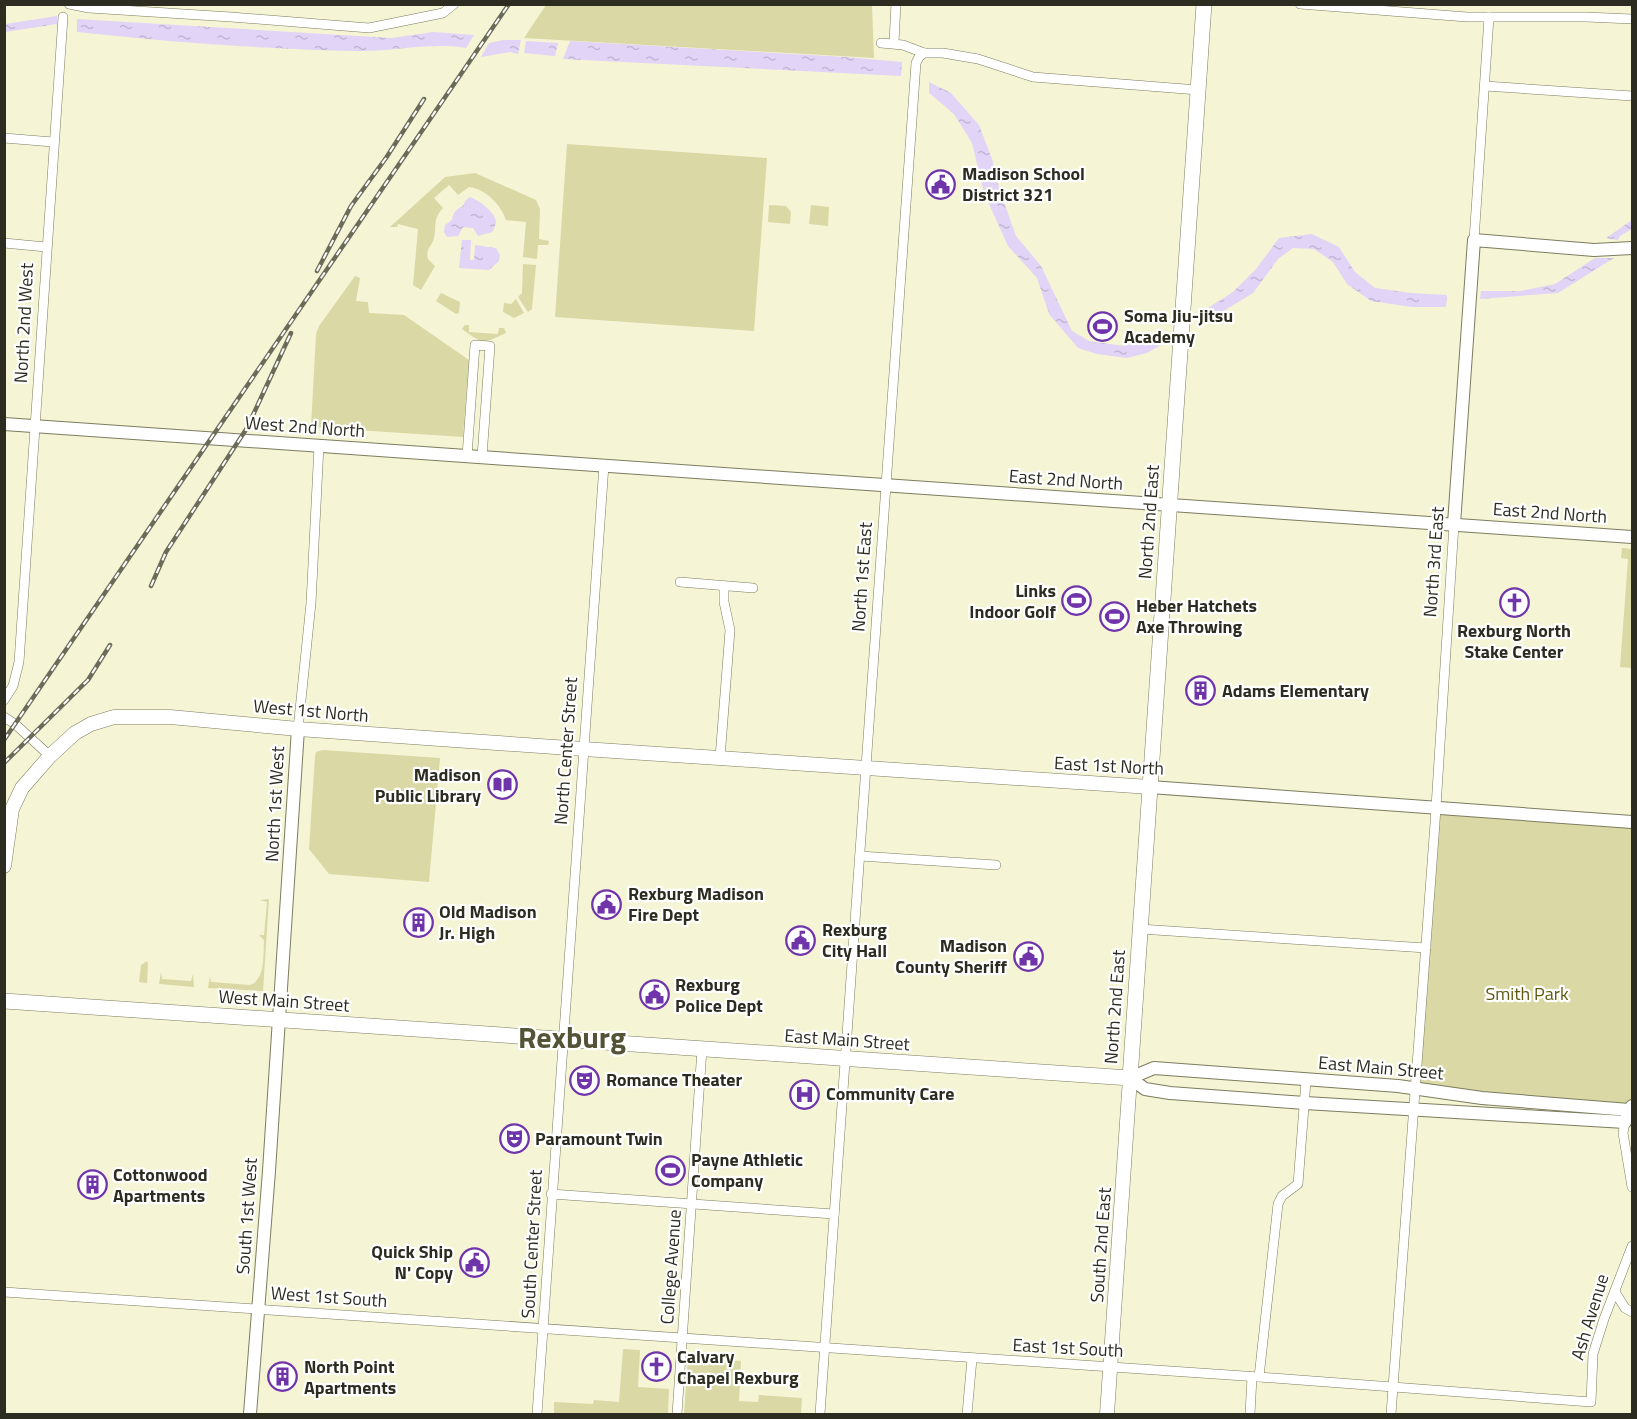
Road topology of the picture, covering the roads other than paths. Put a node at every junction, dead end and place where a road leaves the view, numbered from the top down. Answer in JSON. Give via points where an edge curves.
{"nodes":[{"id":1,"x":69,"y":4,"type":"edge"},
{"id":2,"x":454,"y":4,"type":"edge"},
{"id":3,"x":896,"y":4,"type":"edge"},
{"id":4,"x":1204,"y":4,"type":"edge"},
{"id":5,"x":1300,"y":4,"type":"edge"},
{"id":6,"x":63,"y":17,"type":"dead end"},
{"id":7,"x":1489,"y":17,"type":"junction"},
{"id":8,"x":1632,"y":19,"type":"edge"},
{"id":9,"x":894,"y":42,"type":"junction"},
{"id":10,"x":881,"y":43,"type":"dead end"},
{"id":11,"x":924,"y":53,"type":"junction"},
{"id":12,"x":1485,"y":86,"type":"junction"},
{"id":13,"x":1198,"y":90,"type":"junction"},
{"id":14,"x":1632,"y":96,"type":"edge"},
{"id":15,"x":4,"y":138,"type":"edge"},
{"id":16,"x":53,"y":142,"type":"junction"},
{"id":17,"x":1474,"y":240,"type":"junction"},
{"id":18,"x":4,"y":243,"type":"edge"},
{"id":19,"x":46,"y":247,"type":"junction"},
{"id":20,"x":1632,"y":248,"type":"edge"},
{"id":21,"x":4,"y":424,"type":"edge"},
{"id":22,"x":36,"y":427,"type":"junction"},
{"id":23,"x":319,"y":446,"type":"junction"},
{"id":24,"x":467,"y":456,"type":"junction"},
{"id":25,"x":482,"y":457,"type":"junction"},
{"id":26,"x":604,"y":465,"type":"junction"},
{"id":27,"x":885,"y":485,"type":"junction"},
{"id":28,"x":1170,"y":505,"type":"junction"},
{"id":29,"x":1454,"y":524,"type":"junction"},
{"id":30,"x":1632,"y":537,"type":"edge"},
{"id":31,"x":680,"y":582,"type":"dead end"},
{"id":32,"x":724,"y":587,"type":"junction"},
{"id":33,"x":753,"y":588,"type":"dead end"},
{"id":34,"x":4,"y":700,"type":"edge"},
{"id":35,"x":4,"y":717,"type":"edge"},
{"id":36,"x":298,"y":729,"type":"junction"},
{"id":37,"x":582,"y":749,"type":"junction"},
{"id":38,"x":50,"y":756,"type":"junction"},
{"id":39,"x":720,"y":758,"type":"junction"},
{"id":40,"x":866,"y":768,"type":"junction"},
{"id":41,"x":1150,"y":787,"type":"junction"},
{"id":42,"x":1436,"y":807,"type":"junction"},
{"id":43,"x":1632,"y":822,"type":"edge"},
{"id":44,"x":860,"y":856,"type":"junction"},
{"id":45,"x":4,"y":866,"type":"edge"},
{"id":46,"x":996,"y":866,"type":"dead end"},
{"id":47,"x":1140,"y":929,"type":"junction"},
{"id":48,"x":1426,"y":948,"type":"junction"},
{"id":49,"x":4,"y":1001,"type":"edge"},
{"id":50,"x":278,"y":1020,"type":"junction"},
{"id":51,"x":562,"y":1040,"type":"junction"},
{"id":52,"x":702,"y":1049,"type":"junction"},
{"id":53,"x":846,"y":1059,"type":"junction"},
{"id":54,"x":1130,"y":1078,"type":"junction"},
{"id":55,"x":1306,"y":1081,"type":"junction"},
{"id":56,"x":1415,"y":1090,"type":"junction"},
{"id":57,"x":1305,"y":1103,"type":"junction"},
{"id":58,"x":1414,"y":1110,"type":"junction"},
{"id":59,"x":1629,"y":1113,"type":"edge"},
{"id":60,"x":1632,"y":1187,"type":"edge"},
{"id":61,"x":551,"y":1194,"type":"junction"},
{"id":62,"x":692,"y":1205,"type":"junction"},
{"id":63,"x":834,"y":1214,"type":"junction"},
{"id":64,"x":1632,"y":1246,"type":"edge"},
{"id":65,"x":4,"y":1292,"type":"edge"},
{"id":66,"x":1615,"y":1292,"type":"junction"},
{"id":67,"x":259,"y":1309,"type":"junction"},
{"id":68,"x":1632,"y":1312,"type":"edge"},
{"id":69,"x":543,"y":1328,"type":"junction"},
{"id":70,"x":682,"y":1338,"type":"junction"},
{"id":71,"x":826,"y":1349,"type":"junction"},
{"id":72,"x":972,"y":1359,"type":"junction"},
{"id":73,"x":1111,"y":1367,"type":"junction"},
{"id":74,"x":1256,"y":1377,"type":"junction"},
{"id":75,"x":1393,"y":1388,"type":"junction"},
{"id":76,"x":1591,"y":1402,"type":"joint"},
{"id":77,"x":250,"y":1414,"type":"edge"},
{"id":78,"x":537,"y":1414,"type":"edge"},
{"id":79,"x":677,"y":1414,"type":"edge"},
{"id":80,"x":820,"y":1414,"type":"edge"},
{"id":81,"x":967,"y":1414,"type":"edge"},
{"id":82,"x":1107,"y":1414,"type":"edge"},
{"id":83,"x":1250,"y":1414,"type":"edge"},
{"id":84,"x":1392,"y":1414,"type":"edge"}],
"edges":[{"from":1,"to":2,"type":"street","via":[[369,28],[443,13]]},
{"from":3,"to":9,"type":"street"},
{"from":4,"to":13,"type":"main road","name":"North 2nd East"},
{"from":5,"to":7,"type":"street"},
{"from":6,"to":16,"type":"street","name":"North 2nd West"},
{"from":7,"to":8,"type":"street"},
{"from":7,"to":12,"type":"street","name":"North 3rd East"},
{"from":9,"to":10,"type":"street"},
{"from":9,"to":11,"type":"street"},
{"from":11,"to":13,"type":"street","via":[[954,54],[1054,80]]},
{"from":11,"to":27,"type":"street","name":"North 1st East","via":[[916,63]]},
{"from":12,"to":14,"type":"street"},
{"from":12,"to":17,"type":"street","name":"North 3rd East"},
{"from":13,"to":28,"type":"main road","name":"North 2nd East"},
{"from":15,"to":16,"type":"street"},
{"from":16,"to":19,"type":"street","name":"North 2nd West"},
{"from":17,"to":20,"type":"street","via":[[1594,250]]},
{"from":17,"to":29,"type":"street","name":"North 3rd East"},
{"from":18,"to":19,"type":"street"},
{"from":19,"to":22,"type":"street","name":"North 2nd West"},
{"from":21,"to":22,"type":"street","name":"West 2nd North"},
{"from":22,"to":23,"type":"street","name":"West 2nd North"},
{"from":22,"to":34,"type":"street","name":"North 2nd West","via":[[19,662],[13,686]]},
{"from":23,"to":24,"type":"street","name":"West 2nd North"},
{"from":23,"to":36,"type":"street","name":"North 1st West"},
{"from":24,"to":25,"type":"street","name":"West 2nd North"},
{"from":24,"to":25,"type":"street","via":[[476,345],[490,346]]},
{"from":25,"to":26,"type":"street","name":"West 2nd North"},
{"from":26,"to":27,"type":"street","name":"East 2nd North"},
{"from":26,"to":37,"type":"street","name":"North Center Street"},
{"from":27,"to":28,"type":"street","name":"East 2nd North"},
{"from":27,"to":40,"type":"street","name":"North 1st East"},
{"from":28,"to":29,"type":"street","name":"East 2nd North"},
{"from":28,"to":41,"type":"main road","name":"North 2nd East"},
{"from":29,"to":30,"type":"street","name":"East 2nd North"},
{"from":29,"to":42,"type":"street","name":"North 3rd East"},
{"from":31,"to":32,"type":"street"},
{"from":32,"to":33,"type":"street"},
{"from":32,"to":39,"type":"street","via":[[730,630]]},
{"from":35,"to":38,"type":"street"},
{"from":36,"to":37,"type":"main road","name":"West 1st North"},
{"from":36,"to":38,"type":"main road","name":"West 1st North","via":[[170,717],[114,717],[83,728]]},
{"from":36,"to":50,"type":"street","name":"North 1st West"},
{"from":37,"to":39,"type":"main road","name":"East 1st North"},
{"from":37,"to":51,"type":"street","name":"North Center Street"},
{"from":38,"to":45,"type":"main road","name":"West 1st North","via":[[16,798]]},
{"from":39,"to":40,"type":"main road","name":"East 1st North"},
{"from":40,"to":41,"type":"main road","name":"East 1st North"},
{"from":40,"to":44,"type":"street","name":"North 1st East"},
{"from":41,"to":42,"type":"street","name":"East 1st North"},
{"from":41,"to":47,"type":"main road","name":"North 2nd East"},
{"from":42,"to":43,"type":"street","name":"East 1st North"},
{"from":42,"to":48,"type":"street","name":"North 3rd East"},
{"from":44,"to":46,"type":"street"},
{"from":44,"to":53,"type":"street","name":"North 1st East"},
{"from":47,"to":48,"type":"street"},
{"from":47,"to":54,"type":"main road","name":"North 2nd East"},
{"from":48,"to":56,"type":"street","name":"North 3rd East"},
{"from":49,"to":50,"type":"main road","name":"West Main Street"},
{"from":50,"to":51,"type":"main road","name":"West Main Street"},
{"from":50,"to":67,"type":"street","name":"South 1st West"},
{"from":51,"to":52,"type":"main road","name":"East Main Street"},
{"from":51,"to":61,"type":"street","name":"South Center Street"},
{"from":52,"to":53,"type":"main road","name":"East Main Street"},
{"from":52,"to":62,"type":"street","name":"College Avenue"},
{"from":53,"to":54,"type":"main road","name":"East Main Street"},
{"from":53,"to":63,"type":"street","name":"North 1st East"},
{"from":54,"to":55,"type":"street","name":"East Main Street","via":[[1154,1068]]},
{"from":54,"to":57,"type":"street","name":"East Main Street","via":[[1145,1089],[1170,1093]]},
{"from":54,"to":73,"type":"main road","name":"South 2nd East"},
{"from":55,"to":56,"type":"street","name":"East Main Street"},
{"from":55,"to":57,"type":"street"},
{"from":56,"to":58,"type":"street","name":"North 3rd East"},
{"from":56,"to":59,"type":"street","name":"East Main Street"},
{"from":57,"to":58,"type":"street","name":"East Main Street"},
{"from":57,"to":74,"type":"street","via":[[1298,1184],[1278,1204]]},
{"from":58,"to":59,"type":"street","name":"East Main Street"},
{"from":58,"to":75,"type":"street","name":"North 3rd East"},
{"from":59,"to":60,"type":"street","via":[[1623,1133]]},
{"from":61,"to":62,"type":"street"},
{"from":61,"to":69,"type":"street","name":"South Center Street"},
{"from":62,"to":63,"type":"street"},
{"from":62,"to":70,"type":"street","name":"College Avenue"},
{"from":63,"to":71,"type":"street","name":"North 1st East"},
{"from":64,"to":66,"type":"street","name":"Ash Avenue"},
{"from":65,"to":67,"type":"street","name":"West 1st South"},
{"from":66,"to":68,"type":"street"},
{"from":66,"to":76,"type":"street","name":"Ash Avenue","via":[[1593,1354]]},
{"from":67,"to":69,"type":"street","name":"West 1st South"},
{"from":67,"to":77,"type":"street","name":"South 1st West"},
{"from":69,"to":70,"type":"street","name":"East 1st South"},
{"from":69,"to":78,"type":"street","name":"South Center Street"},
{"from":70,"to":71,"type":"street","name":"East 1st South"},
{"from":70,"to":79,"type":"street","name":"College Avenue"},
{"from":71,"to":72,"type":"street","name":"East 1st South"},
{"from":71,"to":80,"type":"street","name":"North 1st East"},
{"from":72,"to":73,"type":"street","name":"East 1st South"},
{"from":72,"to":81,"type":"street"},
{"from":73,"to":74,"type":"street","name":"East 1st South"},
{"from":73,"to":82,"type":"main road","name":"South 2nd East"},
{"from":74,"to":75,"type":"street","name":"East 1st South"},
{"from":74,"to":83,"type":"street"},
{"from":75,"to":76,"type":"street","name":"East 1st South"},
{"from":75,"to":84,"type":"street","name":"North 3rd East"}]}
